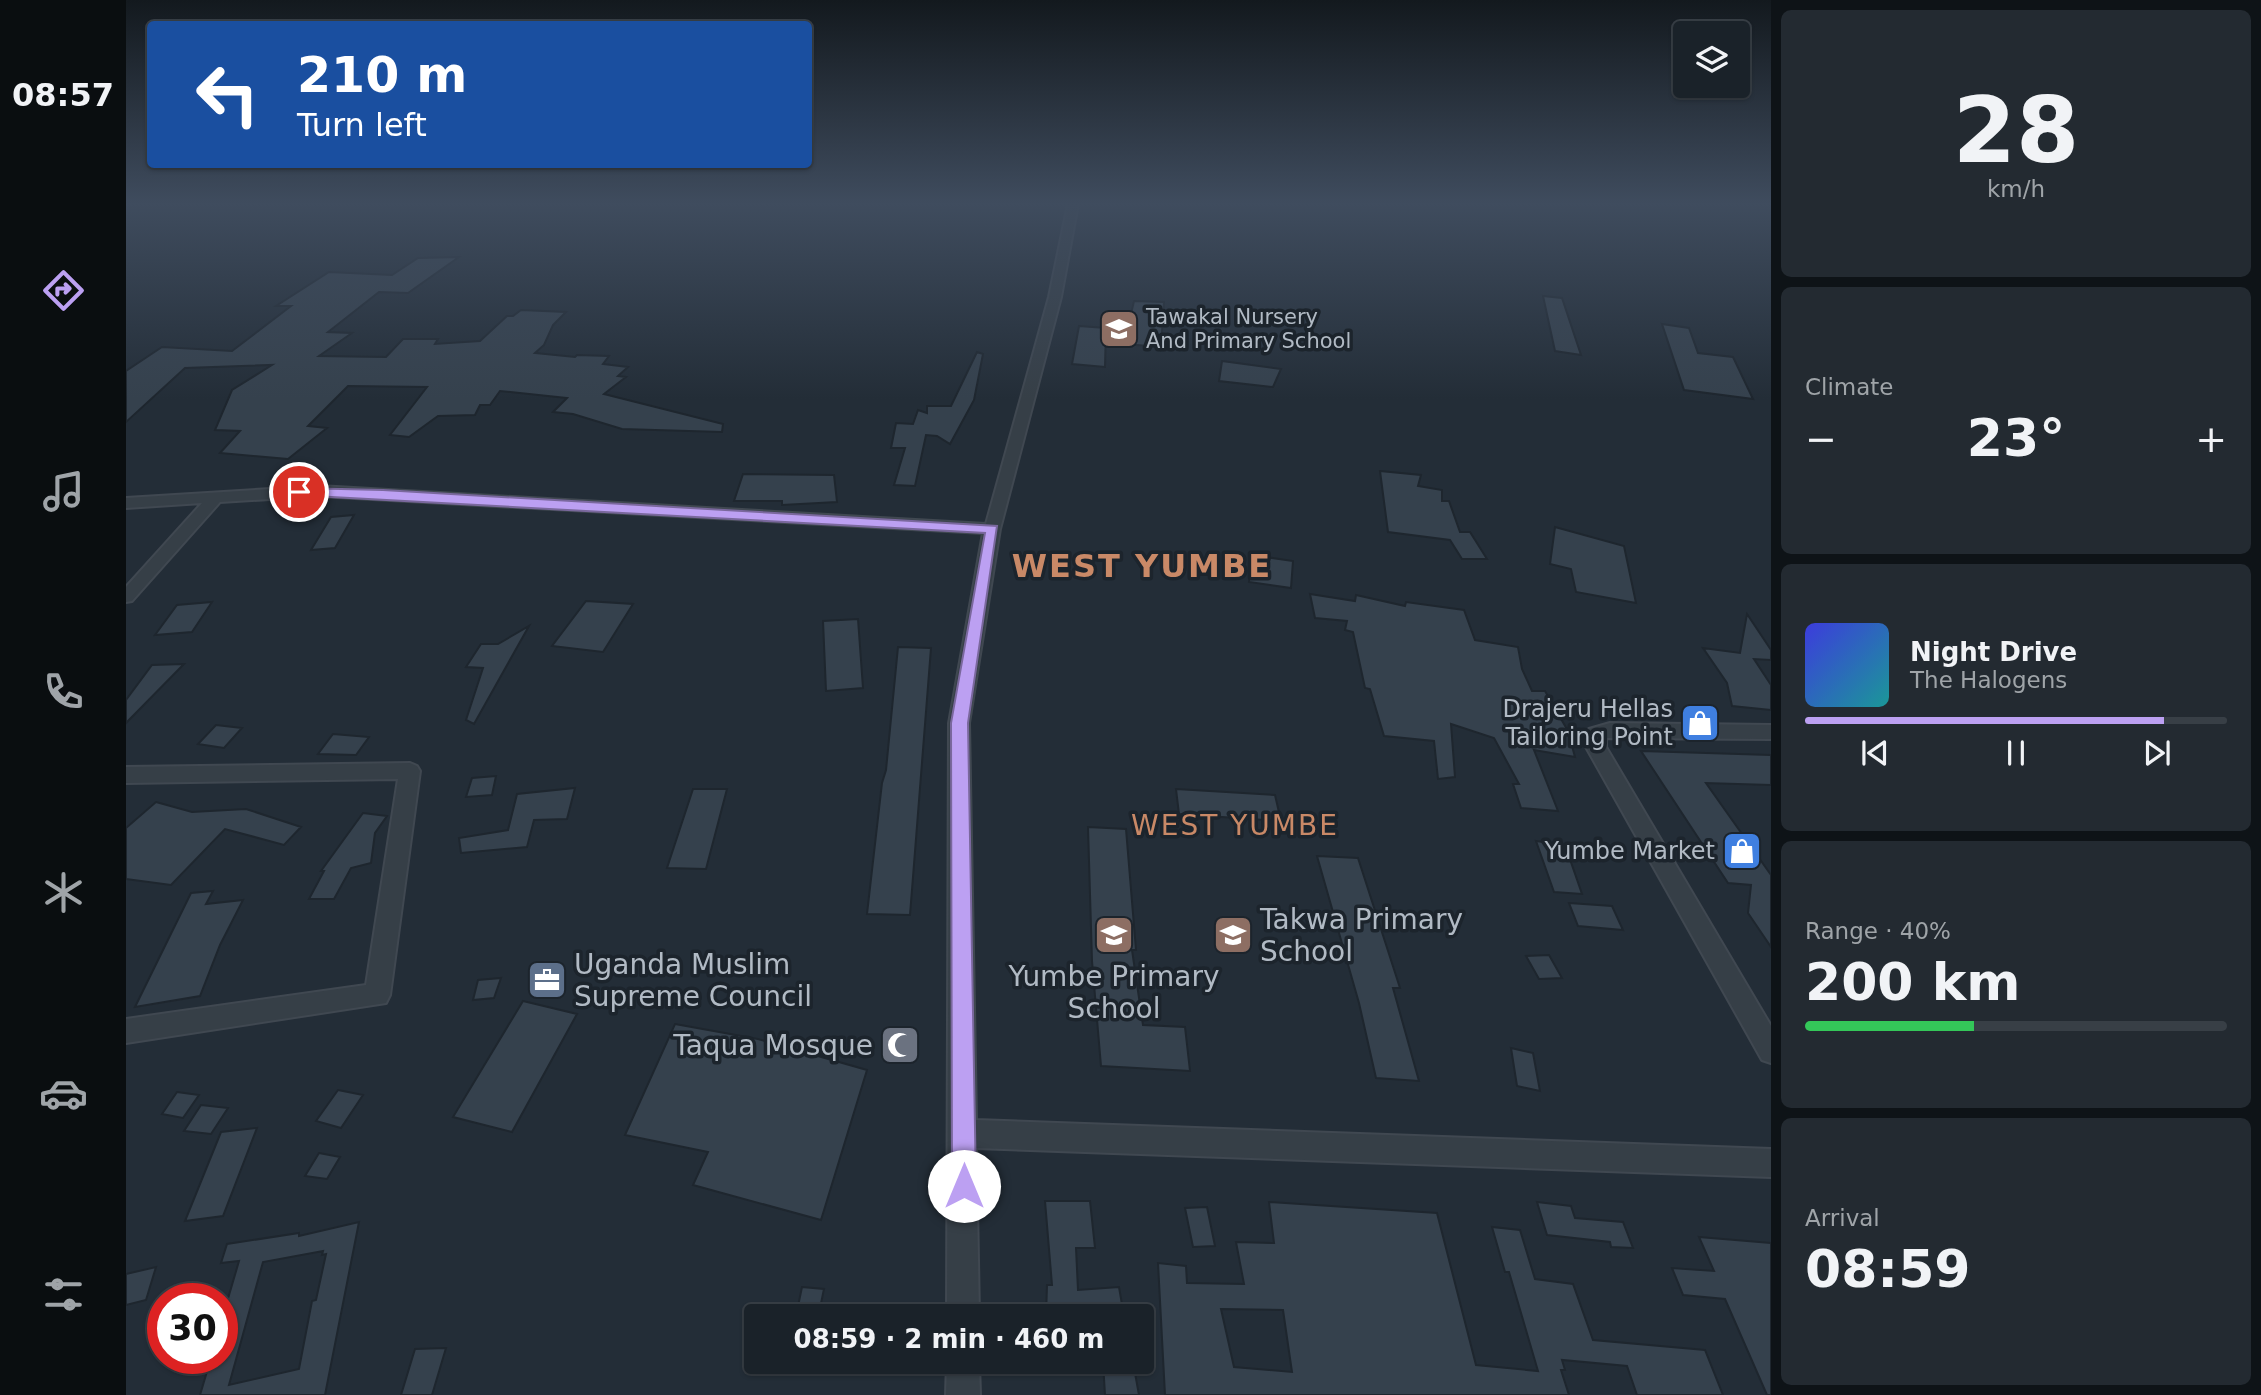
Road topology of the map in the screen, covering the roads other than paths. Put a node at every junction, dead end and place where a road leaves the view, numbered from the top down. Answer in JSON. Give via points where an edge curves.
{"nodes":[{"id":1,"x":1060,"y":269,"type":"edge"},
{"id":2,"x":214,"y":499,"type":"junction"},
{"id":3,"x":126,"y":503,"type":"edge"},
{"id":4,"x":992,"y":529,"type":"junction"},
{"id":5,"x":126,"y":597,"type":"edge"},
{"id":6,"x":1771,"y":732,"type":"edge"},
{"id":7,"x":126,"y":775,"type":"edge"},
{"id":8,"x":126,"y":1031,"type":"edge"},
{"id":9,"x":1771,"y":1051,"type":"edge"},
{"id":10,"x":964,"y":1134,"type":"junction"},
{"id":11,"x":1771,"y":1163,"type":"edge"},
{"id":12,"x":963,"y":1304,"type":"edge"},
{"id":13,"x":963,"y":1374,"type":"edge"},
{"id":14,"x":963,"y":1395,"type":"edge"}],
"edges":[{"from":1,"to":4,"type":"street"},
{"from":2,"to":3,"type":"street"},
{"from":2,"to":4,"type":"street","via":[[319,491]]},
{"from":2,"to":5,"type":"street"},
{"from":4,"to":10,"type":"street","via":[[959,723]]},
{"from":6,"to":9,"type":"street","via":[[1610,730],[1596,734],[1596,747]]},
{"from":7,"to":8,"type":"street","via":[[410,771],[377,995]]},
{"from":10,"to":11,"type":"street"},
{"from":10,"to":12,"type":"street"},
{"from":13,"to":14,"type":"street"}]}
